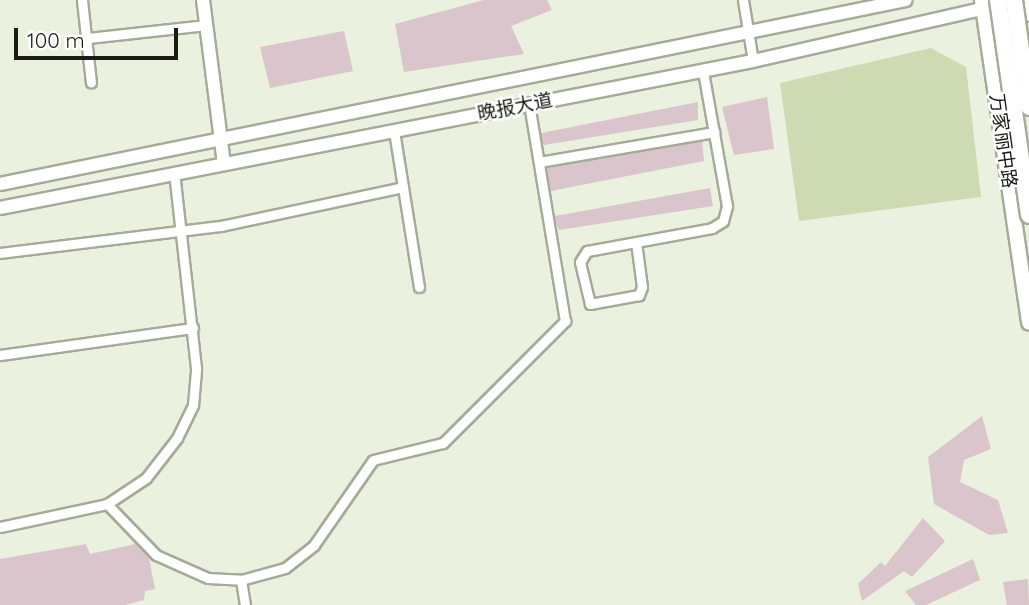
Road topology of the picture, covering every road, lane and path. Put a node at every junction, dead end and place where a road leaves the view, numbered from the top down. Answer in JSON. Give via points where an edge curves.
{"nodes":[{"id":1,"x":82,"y":0,"type":"edge"},
{"id":2,"x":203,"y":0,"type":"edge"},
{"id":3,"x":743,"y":0,"type":"edge"},
{"id":4,"x":906,"y":0,"type":"edge"},
{"id":5,"x":1014,"y":0,"type":"edge"},
{"id":6,"x":1028,"y":0,"type":"edge"},
{"id":7,"x":988,"y":3,"type":"edge"},
{"id":8,"x":1029,"y":14,"type":"edge"},
{"id":9,"x":206,"y":25,"type":"junction"},
{"id":10,"x":749,"y":34,"type":"junction"},
{"id":11,"x":88,"y":38,"type":"junction"},
{"id":12,"x":754,"y":61,"type":"junction"},
{"id":13,"x":703,"y":71,"type":"junction"},
{"id":14,"x":91,"y":83,"type":"dead end"},
{"id":15,"x":529,"y":104,"type":"junction"},
{"id":16,"x":1029,"y":107,"type":"edge"},
{"id":17,"x":394,"y":131,"type":"junction"},
{"id":18,"x":714,"y":132,"type":"junction"},
{"id":19,"x":220,"y":140,"type":"junction"},
{"id":20,"x":539,"y":162,"type":"junction"},
{"id":21,"x":224,"y":164,"type":"junction"},
{"id":22,"x":174,"y":173,"type":"junction"},
{"id":23,"x":0,"y":184,"type":"edge"},
{"id":24,"x":403,"y":187,"type":"junction"},
{"id":25,"x":0,"y":208,"type":"edge"},
{"id":26,"x":1029,"y":215,"type":"edge"},
{"id":27,"x":183,"y":232,"type":"junction"},
{"id":28,"x":635,"y":242,"type":"junction"},
{"id":29,"x":0,"y":253,"type":"edge"},
{"id":30,"x":419,"y":288,"type":"dead end"},
{"id":31,"x":1029,"y":323,"type":"edge"},
{"id":32,"x":193,"y":328,"type":"junction"},
{"id":33,"x":0,"y":355,"type":"edge"},
{"id":34,"x":107,"y":504,"type":"junction"},
{"id":35,"x":0,"y":527,"type":"edge"},
{"id":36,"x":241,"y":580,"type":"junction"},
{"id":37,"x":245,"y":605,"type":"edge"}],
"edges":[{"from":1,"to":11,"type":"street"},
{"from":2,"to":9,"type":"main road"},
{"from":3,"to":10,"type":"street"},
{"from":4,"to":10,"type":"main road","name":"晚报大道"},
{"from":5,"to":16,"type":"highway","bridge":true},
{"from":6,"to":7,"type":"main road","name":"晚报大道"},
{"from":6,"to":8,"type":"main road"},
{"from":7,"to":12,"type":"main road","name":"晚报大道"},
{"from":7,"to":26,"type":"highway","bridge":true},
{"from":7,"to":31,"type":"main road","name":"万家丽中路"},
{"from":9,"to":11,"type":"street"},
{"from":9,"to":19,"type":"main road"},
{"from":10,"to":12,"type":"street"},
{"from":10,"to":19,"type":"main road","name":"晚报大道"},
{"from":11,"to":14,"type":"street"},
{"from":12,"to":13,"type":"main road","name":"晚报大道"},
{"from":13,"to":15,"type":"main road","name":"晚报大道"},
{"from":13,"to":18,"type":"street"},
{"from":15,"to":17,"type":"main road","name":"晚报大道"},
{"from":15,"to":20,"type":"street"},
{"from":17,"to":21,"type":"main road","name":"晚报大道"},
{"from":17,"to":24,"type":"street"},
{"from":18,"to":20,"type":"street"},
{"from":18,"to":28,"type":"street","via":[[727,206],[723,221],[712,228]]},
{"from":19,"to":21,"type":"main road"},
{"from":19,"to":23,"type":"main road","name":"晚报大道"},
{"from":20,"to":36,"type":"street","via":[[565,313],[561,327],[519,362],[443,443],[373,460],[344,507],[300,558],[285,568]]},
{"from":21,"to":22,"type":"main road","name":"晚报大道"},
{"from":22,"to":25,"type":"main road","name":"晚报大道"},
{"from":22,"to":27,"type":"street"},
{"from":24,"to":27,"type":"street"},
{"from":24,"to":30,"type":"street"},
{"from":27,"to":29,"type":"street"},
{"from":27,"to":32,"type":"street"},
{"from":28,"to":28,"type":"street","via":[[587,251],[581,257],[590,304],[639,295],[642,287]]},
{"from":32,"to":33,"type":"street"},
{"from":32,"to":34,"type":"street","via":[[193,405],[177,438],[146,478]]},
{"from":34,"to":35,"type":"street"},
{"from":34,"to":36,"type":"street","via":[[156,555],[208,578]]},
{"from":36,"to":37,"type":"street"}]}
